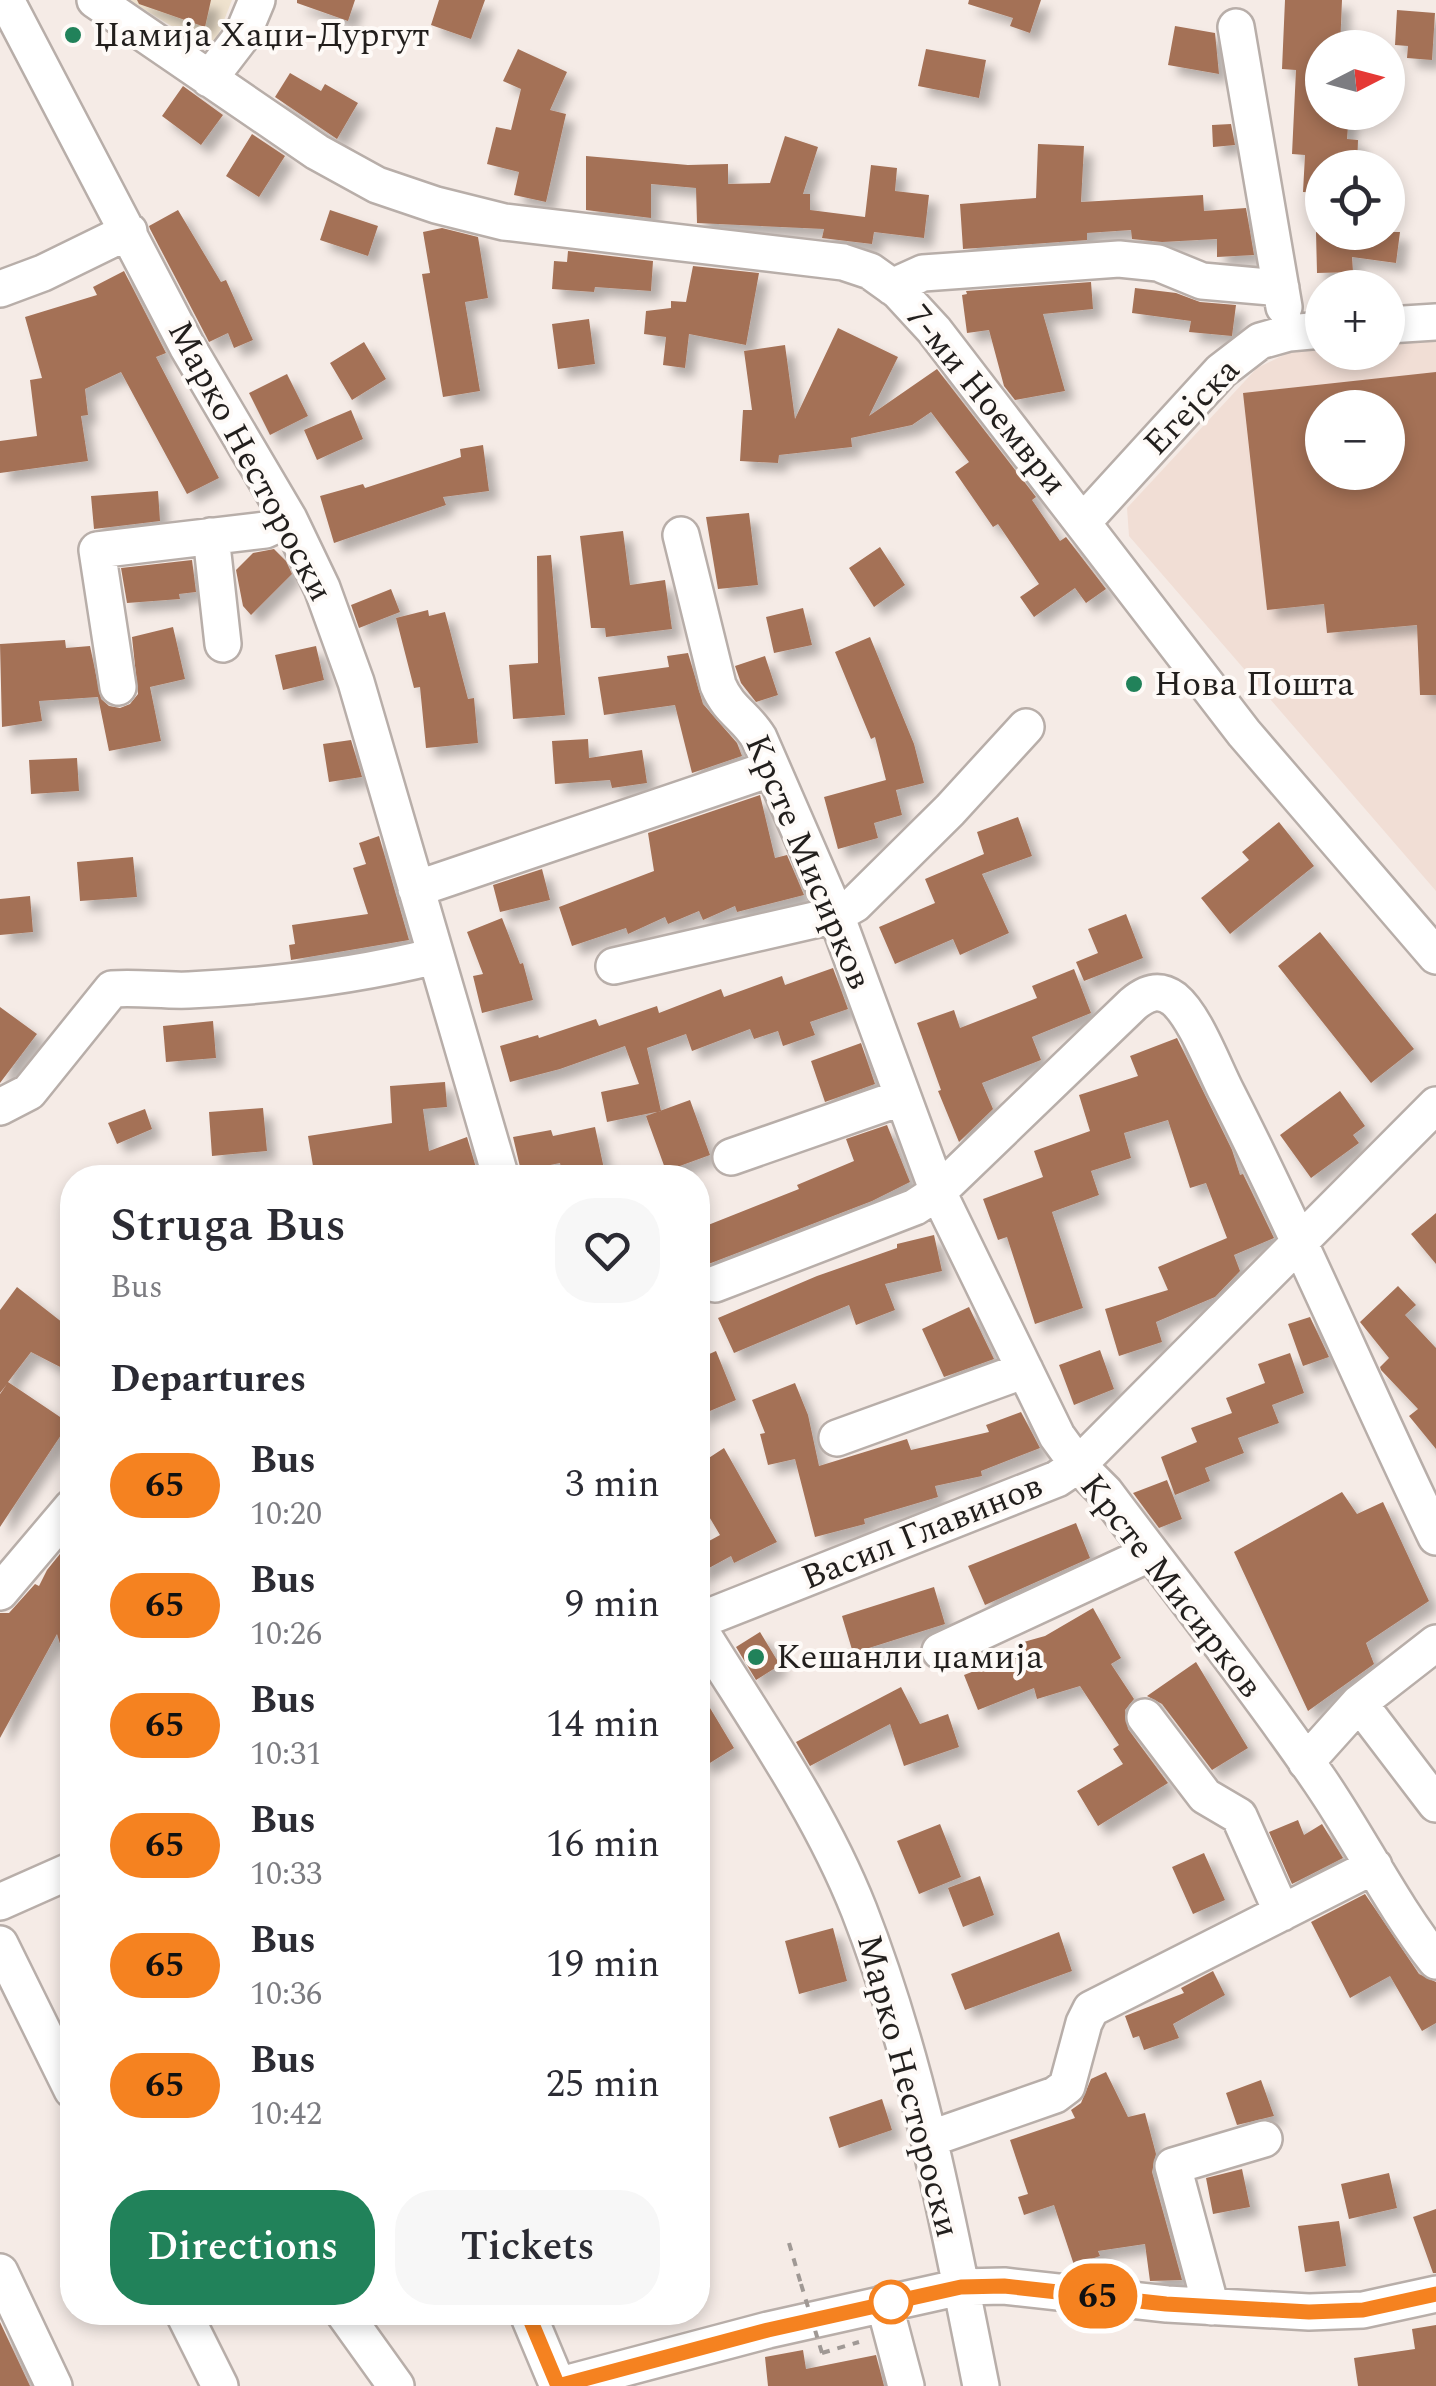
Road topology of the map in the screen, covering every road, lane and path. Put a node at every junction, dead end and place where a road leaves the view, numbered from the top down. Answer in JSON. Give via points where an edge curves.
{"nodes":[{"id":1,"x":6,"y":0,"type":"edge"},
{"id":2,"x":95,"y":0,"type":"edge"},
{"id":3,"x":258,"y":0,"type":"edge"},
{"id":4,"x":1236,"y":27,"type":"dead end"},
{"id":5,"x":209,"y":79,"type":"junction"},
{"id":6,"x":129,"y":231,"type":"junction"},
{"id":7,"x":892,"y":287,"type":"junction"},
{"id":8,"x":0,"y":288,"type":"edge"},
{"id":9,"x":1281,"y":288,"type":"junction"},
{"id":10,"x":1436,"y":322,"type":"edge"},
{"id":11,"x":1405,"y":324,"type":"edge"},
{"id":12,"x":1305,"y":329,"type":"edge"},
{"id":13,"x":1305,"y":331,"type":"edge"},
{"id":14,"x":289,"y":519,"type":"junction"},
{"id":15,"x":1083,"y":522,"type":"junction"},
{"id":16,"x":681,"y":535,"type":"dead end"},
{"id":17,"x":211,"y":536,"type":"junction"},
{"id":18,"x":223,"y":644,"type":"dead end"},
{"id":19,"x":118,"y":687,"type":"dead end"},
{"id":20,"x":1026,"y":727,"type":"dead end"},
{"id":21,"x":770,"y":770,"type":"junction"},
{"id":22,"x":416,"y":889,"type":"junction"},
{"id":23,"x":836,"y":916,"type":"junction"},
{"id":24,"x":435,"y":956,"type":"junction"},
{"id":25,"x":1436,"y":956,"type":"edge"},
{"id":26,"x":614,"y":966,"type":"dead end"},
{"id":27,"x":903,"y":1098,"type":"junction"},
{"id":28,"x":1436,"y":1104,"type":"edge"},
{"id":29,"x":0,"y":1106,"type":"edge"},
{"id":30,"x":731,"y":1157,"type":"dead end"},
{"id":31,"x":496,"y":1165,"type":"edge"},
{"id":32,"x":938,"y":1192,"type":"junction"},
{"id":33,"x":1298,"y":1246,"type":"junction"},
{"id":34,"x":716,"y":1284,"type":"dead end"},
{"id":35,"x":1025,"y":1370,"type":"junction"},
{"id":36,"x":837,"y":1438,"type":"dead end"},
{"id":37,"x":1078,"y":1466,"type":"junction"},
{"id":38,"x":60,"y":1521,"type":"edge"},
{"id":39,"x":1436,"y":1537,"type":"edge"},
{"id":40,"x":1151,"y":1553,"type":"junction"},
{"id":41,"x":0,"y":1592,"type":"edge"},
{"id":42,"x":710,"y":1619,"type":"edge"},
{"id":43,"x":1436,"y":1642,"type":"edge"},
{"id":44,"x":710,"y":1644,"type":"edge"},
{"id":45,"x":940,"y":1651,"type":"dead end"},
{"id":46,"x":1358,"y":1703,"type":"junction"},
{"id":47,"x":1145,"y":1717,"type":"dead end"},
{"id":48,"x":1306,"y":1762,"type":"junction"},
{"id":49,"x":1436,"y":1804,"type":"edge"},
{"id":50,"x":1374,"y":1866,"type":"junction"},
{"id":51,"x":60,"y":1875,"type":"edge"},
{"id":52,"x":0,"y":1902,"type":"edge"},
{"id":53,"x":1282,"y":1914,"type":"junction"},
{"id":54,"x":0,"y":1944,"type":"edge"},
{"id":55,"x":1436,"y":1961,"type":"edge"},
{"id":56,"x":60,"y":2066,"type":"edge"},
{"id":57,"x":1264,"y":2138,"type":"dead end"},
{"id":58,"x":929,"y":2139,"type":"junction"},
{"id":59,"x":789,"y":2243,"type":"dead end"},
{"id":60,"x":0,"y":2272,"type":"edge"},
{"id":61,"x":961,"y":2287,"type":"junction"},
{"id":62,"x":1436,"y":2294,"type":"edge"},
{"id":63,"x":884,"y":2303,"type":"junction"},
{"id":64,"x":1211,"y":2307,"type":"junction"},
{"id":65,"x":190,"y":2325,"type":"edge"},
{"id":66,"x":353,"y":2325,"type":"edge"},
{"id":67,"x":532,"y":2325,"type":"edge"},
{"id":68,"x":855,"y":2343,"type":"dead end"},
{"id":69,"x":598,"y":2380,"type":"edge"},
{"id":70,"x":54,"y":2386,"type":"edge"},
{"id":71,"x":220,"y":2386,"type":"edge"},
{"id":72,"x":396,"y":2386,"type":"edge"},
{"id":73,"x":558,"y":2386,"type":"edge"},
{"id":74,"x":906,"y":2386,"type":"edge"},
{"id":75,"x":982,"y":2386,"type":"edge"}],
"edges":[{"from":1,"to":6,"type":"street","name":"Марко Нестороски"},
{"from":2,"to":5,"type":"street","name":"7-ми Ноември"},
{"from":3,"to":5,"type":"street","via":[[242,36]]},
{"from":4,"to":9,"type":"street"},
{"from":5,"to":7,"type":"street","name":"7-ми Ноември","via":[[317,152],[377,185],[436,205],[504,222],[843,262]]},
{"from":6,"to":8,"type":"street"},
{"from":6,"to":14,"type":"street","name":"Марко Нестороски","via":[[186,346]]},
{"from":7,"to":9,"type":"street","via":[[923,273],[1118,259],[1158,263],[1202,281]]},
{"from":7,"to":15,"type":"street","name":"7-ми Ноември","via":[[934,330]]},
{"from":9,"to":12,"type":"street"},
{"from":10,"to":11,"type":"street"},
{"from":13,"to":15,"type":"street","name":"Егејска","via":[[1260,341],[1220,371]]},
{"from":14,"to":17,"type":"street","via":[[264,530]]},
{"from":14,"to":22,"type":"street","name":"Марко Нестороски","via":[[356,682]]},
{"from":15,"to":25,"type":"street","name":"7-ми Ноември","via":[[1244,734]]},
{"from":16,"to":21,"type":"street","name":"Крсте Мисирков","via":[[718,685],[726,704],[750,722]]},
{"from":17,"to":18,"type":"street"},
{"from":17,"to":19,"type":"street","via":[[97,550]]},
{"from":20,"to":23,"type":"street","via":[[856,904]]},
{"from":21,"to":22,"type":"street"},
{"from":21,"to":23,"type":"street","name":"Крсте Мисирков"},
{"from":22,"to":24,"type":"street","name":"Марко Нестороски"},
{"from":23,"to":26,"type":"street"},
{"from":23,"to":27,"type":"street","name":"Крсте Мисирков"},
{"from":24,"to":29,"type":"street","via":[[289,981],[112,989],[29,1092]]},
{"from":24,"to":31,"type":"street","name":"Марко Нестороски"},
{"from":27,"to":30,"type":"street"},
{"from":27,"to":32,"type":"street","name":"Крсте Мисирков"},
{"from":28,"to":33,"type":"street","name":"Васил Главинов"},
{"from":32,"to":33,"type":"street","via":[[1133,1004],[1146,993],[1160,993],[1175,1000],[1191,1022]]},
{"from":32,"to":34,"type":"street"},
{"from":32,"to":35,"type":"street","name":"Крсте Мисирков"},
{"from":33,"to":37,"type":"street","name":"Васил Главинов"},
{"from":33,"to":39,"type":"street"},
{"from":35,"to":36,"type":"street"},
{"from":35,"to":37,"type":"street","name":"Крсте Мисирков"},
{"from":37,"to":40,"type":"street","name":"Крсте Мисирков"},
{"from":37,"to":42,"type":"street","name":"Васил Главинов"},
{"from":38,"to":41,"type":"street"},
{"from":40,"to":45,"type":"street"},
{"from":40,"to":48,"type":"street","name":"Крсте Мисирков"},
{"from":43,"to":46,"type":"street"},
{"from":44,"to":58,"type":"street","name":"Марко Нестороски","via":[[812,1813],[858,1908]]},
{"from":46,"to":48,"type":"street"},
{"from":46,"to":49,"type":"street"},
{"from":47,"to":53,"type":"street","via":[[1205,1796],[1238,1816]]},
{"from":48,"to":50,"type":"street","name":"Крсте Мисирков"},
{"from":50,"to":53,"type":"street"},
{"from":50,"to":55,"type":"street","name":"Крсте Мисирков"},
{"from":51,"to":52,"type":"street"},
{"from":53,"to":58,"type":"street","via":[[1090,2009],[1067,2086],[1055,2095]]},
{"from":54,"to":56,"type":"street"},
{"from":57,"to":64,"type":"street","via":[[1173,2166]]},
{"from":58,"to":61,"type":"street","name":"Марко Нестороски"},
{"from":59,"to":68,"type":"path","bridge":true,"via":[[822,2353]]},
{"from":60,"to":70,"type":"street"},
{"from":61,"to":63,"type":"street"},
{"from":61,"to":64,"type":"street"},
{"from":61,"to":75,"type":"street","name":"Марко Нестороски"},
{"from":62,"to":64,"type":"street","via":[[1363,2310]]},
{"from":63,"to":69,"type":"street"},
{"from":63,"to":74,"type":"street"},
{"from":65,"to":71,"type":"street"},
{"from":66,"to":72,"type":"street"},
{"from":67,"to":73,"type":"street"},
{"from":69,"to":73,"type":"street"}]}
